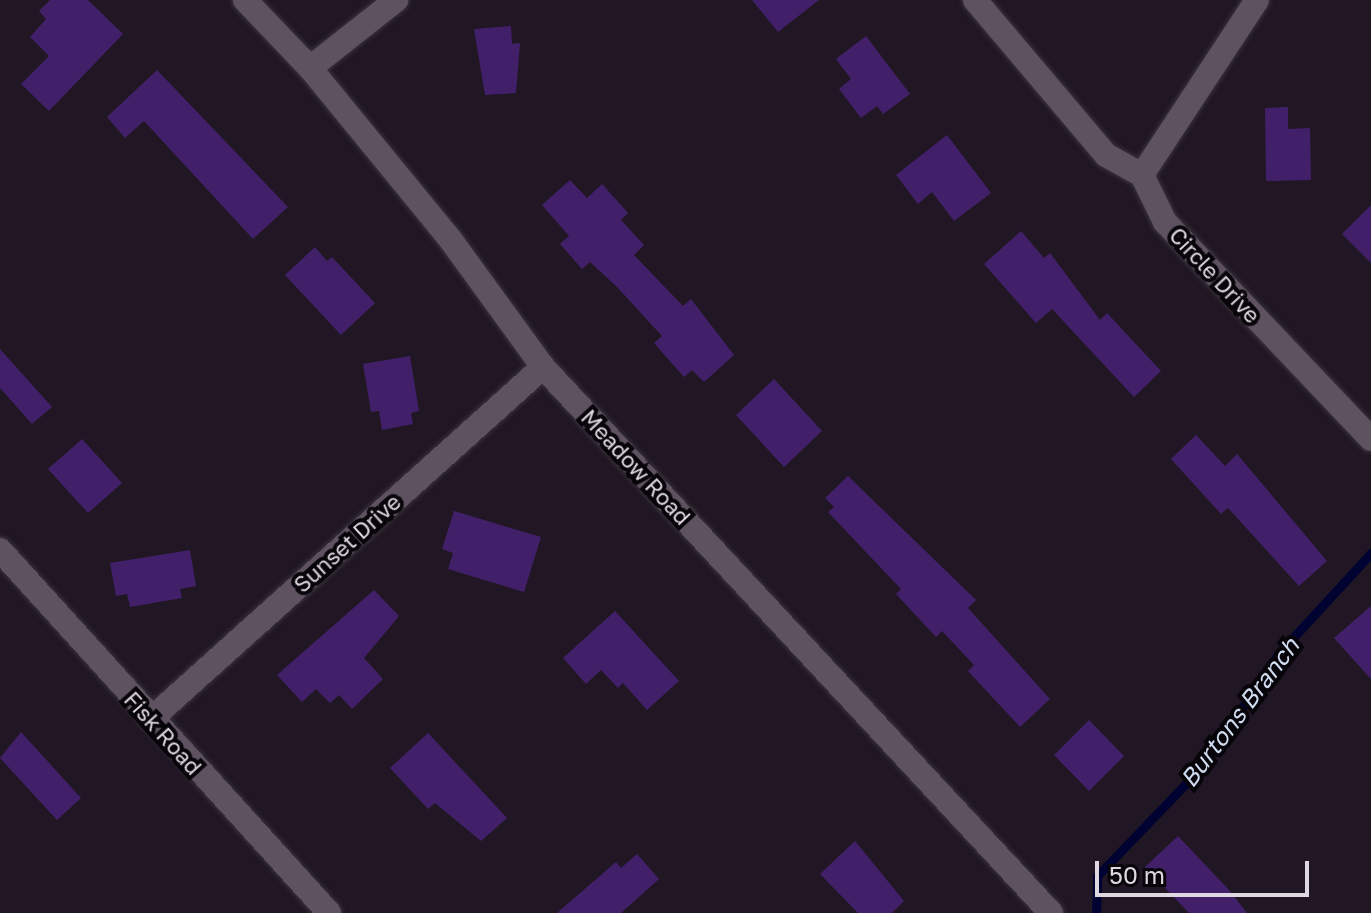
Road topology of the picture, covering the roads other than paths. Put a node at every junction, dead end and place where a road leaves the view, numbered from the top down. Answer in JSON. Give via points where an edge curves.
{"nodes":[{"id":1,"x":245,"y":0,"type":"edge"},
{"id":2,"x":396,"y":0,"type":"edge"},
{"id":3,"x":975,"y":0,"type":"edge"},
{"id":4,"x":1257,"y":0,"type":"edge"},
{"id":5,"x":310,"y":68,"type":"junction"},
{"id":6,"x":1142,"y":175,"type":"junction"},
{"id":7,"x":543,"y":367,"type":"junction"},
{"id":8,"x":1371,"y":439,"type":"edge"},
{"id":9,"x":0,"y":550,"type":"edge"},
{"id":10,"x":151,"y":719,"type":"junction"},
{"id":11,"x":329,"y":913,"type":"edge"},
{"id":12,"x":1051,"y":913,"type":"edge"}],
"edges":[{"from":1,"to":5,"type":"street","name":"Meadow Road"},
{"from":2,"to":5,"type":"street"},
{"from":3,"to":6,"type":"street","via":[[1106,155]]},
{"from":4,"to":6,"type":"street"},
{"from":5,"to":7,"type":"street","name":"Meadow Road","via":[[450,239]]},
{"from":6,"to":8,"type":"street","name":"Circle Drive","via":[[1165,222]]},
{"from":7,"to":10,"type":"street","name":"Sunset Drive"},
{"from":7,"to":12,"type":"street","name":"Meadow Road"},
{"from":9,"to":10,"type":"street","name":"Fisk Road"},
{"from":10,"to":11,"type":"street","name":"Fisk Road"}]}
